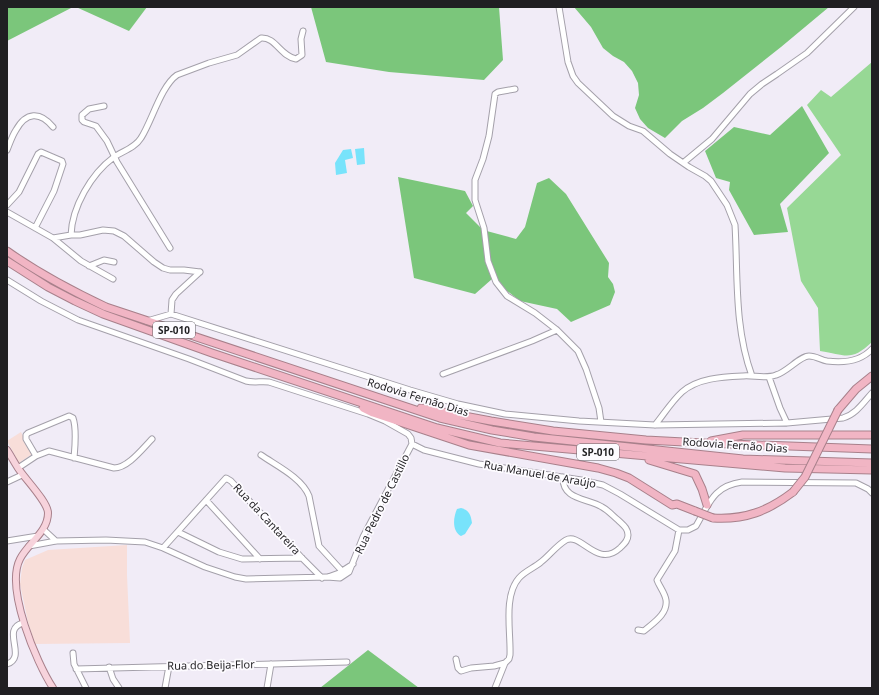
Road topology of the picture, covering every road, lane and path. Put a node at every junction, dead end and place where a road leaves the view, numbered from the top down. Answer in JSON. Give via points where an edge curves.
{"nodes":[{"id":1,"x":559,"y":7,"type":"edge"},
{"id":2,"x":854,"y":7,"type":"edge"},
{"id":3,"x":303,"y":31,"type":"dead end"},
{"id":4,"x":514,"y":89,"type":"dead end"},
{"id":5,"x":104,"y":106,"type":"dead end"},
{"id":6,"x":53,"y":127,"type":"dead end"},
{"id":7,"x":7,"y":150,"type":"edge"},
{"id":8,"x":115,"y":157,"type":"junction"},
{"id":9,"x":683,"y":163,"type":"junction"},
{"id":10,"x":7,"y":205,"type":"edge"},
{"id":11,"x":7,"y":212,"type":"edge"},
{"id":12,"x":35,"y":228,"type":"junction"},
{"id":13,"x":71,"y":235,"type":"junction"},
{"id":14,"x":53,"y":238,"type":"junction"},
{"id":15,"x":170,"y":248,"type":"dead end"},
{"id":16,"x":7,"y":251,"type":"edge"},
{"id":17,"x":7,"y":262,"type":"edge"},
{"id":18,"x":114,"y":262,"type":"dead end"},
{"id":19,"x":89,"y":266,"type":"junction"},
{"id":20,"x":113,"y":279,"type":"dead end"},
{"id":21,"x":7,"y":280,"type":"edge"},
{"id":22,"x":171,"y":314,"type":"junction"},
{"id":23,"x":146,"y":321,"type":"junction"},
{"id":24,"x":557,"y":330,"type":"junction"},
{"id":25,"x":872,"y":349,"type":"edge"},
{"id":26,"x":443,"y":374,"type":"dead end"},
{"id":27,"x":752,"y":376,"type":"junction"},
{"id":28,"x":872,"y":376,"type":"edge"},
{"id":29,"x":769,"y":377,"type":"junction"},
{"id":30,"x":872,"y":393,"type":"edge"},
{"id":31,"x":338,"y":395,"type":"junction"},
{"id":32,"x":388,"y":401,"type":"junction"},
{"id":33,"x":601,"y":422,"type":"junction"},
{"id":34,"x":787,"y":423,"type":"junction"},
{"id":35,"x":655,"y":425,"type":"junction"},
{"id":36,"x":432,"y":433,"type":"junction"},
{"id":37,"x":872,"y":435,"type":"edge"},
{"id":38,"x":476,"y":438,"type":"junction"},
{"id":39,"x":152,"y":439,"type":"dead end"},
{"id":40,"x":704,"y":443,"type":"junction"},
{"id":41,"x":412,"y":444,"type":"junction"},
{"id":42,"x":872,"y":449,"type":"edge"},
{"id":43,"x":7,"y":450,"type":"edge"},
{"id":44,"x":261,"y":455,"type":"dead end"},
{"id":45,"x":630,"y":455,"type":"junction"},
{"id":46,"x":36,"y":456,"type":"junction"},
{"id":47,"x":74,"y":458,"type":"junction"},
{"id":48,"x":872,"y":463,"type":"edge"},
{"id":49,"x":18,"y":468,"type":"junction"},
{"id":50,"x":872,"y":470,"type":"edge"},
{"id":51,"x":22,"y":474,"type":"junction"},
{"id":52,"x":563,"y":477,"type":"junction"},
{"id":53,"x":7,"y":482,"type":"edge"},
{"id":54,"x":872,"y":493,"type":"edge"},
{"id":55,"x":206,"y":500,"type":"junction"},
{"id":56,"x":707,"y":505,"type":"junction"},
{"id":57,"x":43,"y":529,"type":"junction"},
{"id":58,"x":679,"y":530,"type":"junction"},
{"id":59,"x":178,"y":532,"type":"junction"},
{"id":60,"x":38,"y":536,"type":"junction"},
{"id":61,"x":7,"y":541,"type":"edge"},
{"id":62,"x":56,"y":541,"type":"junction"},
{"id":63,"x":29,"y":546,"type":"junction"},
{"id":64,"x":164,"y":548,"type":"junction"},
{"id":65,"x":302,"y":558,"type":"junction"},
{"id":66,"x":260,"y":559,"type":"junction"},
{"id":67,"x":353,"y":564,"type":"junction"},
{"id":68,"x":342,"y":571,"type":"junction"},
{"id":69,"x":325,"y":577,"type":"junction"},
{"id":70,"x":23,"y":623,"type":"junction"},
{"id":71,"x":638,"y":630,"type":"dead end"},
{"id":72,"x":73,"y":653,"type":"dead end"},
{"id":73,"x":456,"y":659,"type":"dead end"},
{"id":74,"x":347,"y":662,"type":"dead end"},
{"id":75,"x":505,"y":663,"type":"junction"},
{"id":76,"x":7,"y":664,"type":"edge"},
{"id":77,"x":271,"y":664,"type":"junction"},
{"id":78,"x":169,"y":666,"type":"junction"},
{"id":79,"x":109,"y":668,"type":"junction"},
{"id":80,"x":76,"y":669,"type":"junction"},
{"id":81,"x":53,"y":688,"type":"edge"},
{"id":82,"x":86,"y":688,"type":"edge"},
{"id":83,"x":119,"y":688,"type":"edge"},
{"id":84,"x":165,"y":688,"type":"edge"},
{"id":85,"x":267,"y":688,"type":"edge"},
{"id":86,"x":495,"y":688,"type":"edge"}],
"edges":[{"from":1,"to":9,"type":"street","via":[[568,62],[578,83],[612,116],[643,131]]},
{"from":2,"to":9,"type":"street","via":[[807,53],[750,94],[712,139]]},
{"from":3,"to":8,"type":"street","via":[[302,55],[296,59],[283,54],[270,40],[261,38],[237,55],[176,75],[168,83],[141,139]]},
{"from":4,"to":24,"type":"street","via":[[496,94],[489,136],[475,180],[475,200],[484,228],[488,261],[496,282],[507,296]]},
{"from":5,"to":8,"type":"street","via":[[86,111],[82,115],[82,120],[96,126]]},
{"from":6,"to":7,"type":"street","via":[[40,116],[31,116],[18,127]]},
{"from":8,"to":13,"type":"street","via":[[87,188],[73,216]]},
{"from":8,"to":15,"type":"street"},
{"from":9,"to":27,"type":"street","via":[[711,181],[733,218],[736,230],[738,313],[745,354]]},
{"from":10,"to":12,"type":"street","via":[[19,192],[38,154],[41,152],[62,161],[54,191]]},
{"from":11,"to":12,"type":"street"},
{"from":12,"to":14,"type":"street"},
{"from":13,"to":14,"type":"street"},
{"from":13,"to":22,"type":"street","via":[[103,230],[114,231],[124,236],[163,268],[200,272],[176,294],[172,300]]},
{"from":14,"to":19,"type":"street"},
{"from":16,"to":23,"type":"highway","name":"Rodovia Fernão Dias","number":"SP-010","via":[[79,294]]},
{"from":17,"to":31,"type":"highway","name":"Rodovia Fernão Dias","number":"SP-010","via":[[48,287],[103,314]]},
{"from":18,"to":19,"type":"street","via":[[104,260]]},
{"from":19,"to":20,"type":"street"},
{"from":21,"to":41,"type":"street","via":[[86,324],[246,381],[269,382],[368,414],[408,434]]},
{"from":22,"to":23,"type":"street"},
{"from":22,"to":33,"type":"street","via":[[458,404],[505,414]]},
{"from":23,"to":32,"type":"highway","name":"Rodovia Fernão Dias","number":"SP-010"},
{"from":24,"to":26,"type":"street"},
{"from":24,"to":33,"type":"street","via":[[581,355]]},
{"from":25,"to":29,"type":"street","via":[[862,358],[846,361],[808,356],[801,358],[787,370]]},
{"from":27,"to":29,"type":"street"},
{"from":27,"to":35,"type":"street","via":[[721,377],[695,384],[682,392]]},
{"from":28,"to":36,"type":"highway","bridge":true,"via":[[838,410],[805,477],[793,492],[780,502],[743,518],[713,518],[677,504],[672,505],[628,478],[598,468],[469,445]]},
{"from":29,"to":34,"type":"street"},
{"from":30,"to":34,"type":"street","via":[[848,417]]},
{"from":31,"to":36,"type":"highway","via":[[373,413]]},
{"from":31,"to":38,"type":"highway","name":"Rodovia Fernão Dias","number":"SP-010","via":[[436,428]]},
{"from":32,"to":40,"type":"highway","via":[[553,431]]},
{"from":32,"to":48,"type":"highway","name":"Rodovia Fernão Dias","number":"SP-010","via":[[440,418],[534,437],[743,459]]},
{"from":33,"to":35,"type":"street"},
{"from":34,"to":35,"type":"street"},
{"from":36,"to":38,"type":"highway"},
{"from":37,"to":40,"type":"highway","via":[[743,435]]},
{"from":38,"to":45,"type":"highway","name":"Rodovia Fernão Dias","number":"SP-010","via":[[500,443]]},
{"from":39,"to":47,"type":"street","via":[[128,463],[119,468]]},
{"from":40,"to":42,"type":"highway"},
{"from":41,"to":52,"type":"street","name":"Rua Manuel de Araújo","via":[[424,450],[472,462]]},
{"from":41,"to":67,"type":"street","name":"Rua Pedro de Castillo","via":[[363,537]]},
{"from":43,"to":49,"type":"main road"},
{"from":44,"to":68,"type":"street","via":[[306,489],[310,496],[319,546]]},
{"from":45,"to":50,"type":"highway","name":"Rodovia Fernão Dias","number":"SP-010","via":[[785,468]]},
{"from":45,"to":56,"type":"highway","via":[[695,474]]},
{"from":46,"to":47,"type":"street","via":[[48,451]]},
{"from":46,"to":47,"type":"street","via":[[26,435],[69,416],[74,421]]},
{"from":46,"to":49,"type":"street"},
{"from":49,"to":51,"type":"main road"},
{"from":51,"to":53,"type":"street"},
{"from":51,"to":57,"type":"main road","via":[[47,508],[47,519]]},
{"from":52,"to":58,"type":"street","name":"Rua Manuel de Araújo","via":[[603,485]]},
{"from":52,"to":75,"type":"street","via":[[566,491],[610,512],[625,527],[628,536],[622,546],[609,554],[601,554],[573,539],[566,540],[519,578],[509,603],[510,655]]},
{"from":54,"to":56,"type":"street","via":[[856,483],[742,482],[732,483],[719,490]]},
{"from":55,"to":59,"type":"street","name":"Rua da Cantareira"},
{"from":55,"to":65,"type":"street","name":"Rua da Cantareira","via":[[224,479],[229,479]]},
{"from":55,"to":66,"type":"street"},
{"from":56,"to":58,"type":"street","via":[[696,526],[688,530]]},
{"from":57,"to":60,"type":"main road"},
{"from":57,"to":62,"type":"street"},
{"from":58,"to":71,"type":"street","via":[[675,551],[657,580],[666,600],[665,610],[644,630]]},
{"from":59,"to":64,"type":"street","name":"Rua da Cantareira"},
{"from":59,"to":66,"type":"street","via":[[219,552],[246,560]]},
{"from":60,"to":61,"type":"street"},
{"from":60,"to":63,"type":"main road"},
{"from":62,"to":63,"type":"street"},
{"from":62,"to":64,"type":"street","via":[[136,541]]},
{"from":63,"to":70,"type":"main road","via":[[19,560],[16,572]]},
{"from":64,"to":69,"type":"street","via":[[205,567],[235,577]]},
{"from":65,"to":66,"type":"street"},
{"from":65,"to":69,"type":"street","name":"Rua da Cantareira"},
{"from":67,"to":68,"type":"street"},
{"from":67,"to":69,"type":"street","via":[[350,572],[340,578]]},
{"from":68,"to":69,"type":"street"},
{"from":70,"to":76,"type":"street","via":[[14,630],[15,656]]},
{"from":70,"to":81,"type":"main road"},
{"from":72,"to":80,"type":"street"},
{"from":73,"to":75,"type":"street","via":[[462,672],[471,668]]},
{"from":74,"to":77,"type":"street","name":"Rua do Beija-Flor"},
{"from":75,"to":86,"type":"street"},
{"from":77,"to":78,"type":"street","name":"Rua do Beija-Flor"},
{"from":77,"to":85,"type":"street"},
{"from":78,"to":79,"type":"street","name":"Rua do Beija-Flor"},
{"from":78,"to":84,"type":"street"},
{"from":79,"to":80,"type":"street","name":"Rua do Beija-Flor"},
{"from":79,"to":83,"type":"street"},
{"from":80,"to":82,"type":"street"}]}
